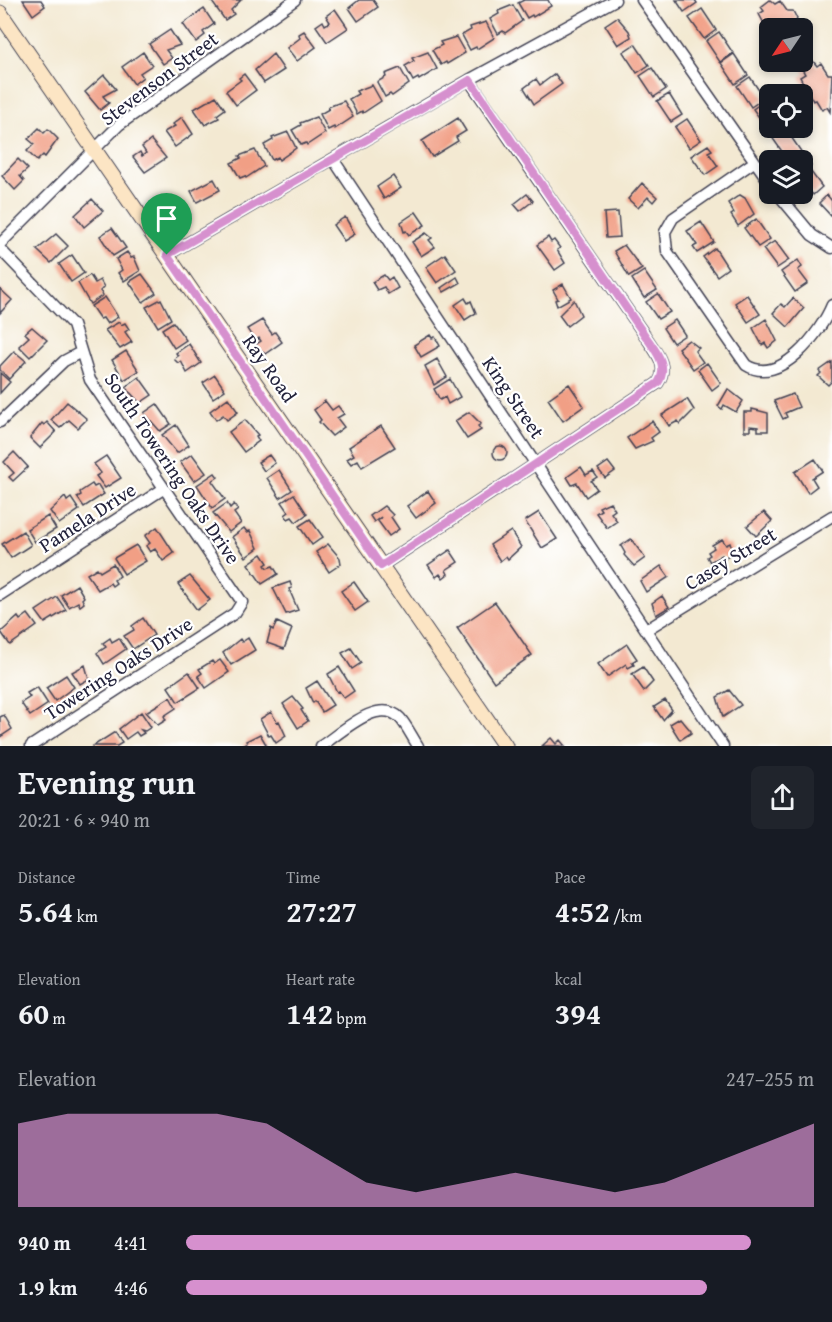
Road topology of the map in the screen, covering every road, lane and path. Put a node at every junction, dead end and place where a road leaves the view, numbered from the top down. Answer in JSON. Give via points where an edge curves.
{"nodes":[{"id":1,"x":295,"y":0,"type":"edge"},
{"id":2,"x":615,"y":0,"type":"edge"},
{"id":3,"x":642,"y":0,"type":"edge"},
{"id":4,"x":0,"y":13,"type":"edge"},
{"id":5,"x":470,"y":80,"type":"junction"},
{"id":6,"x":95,"y":150,"type":"junction"},
{"id":7,"x":333,"y":159,"type":"junction"},
{"id":8,"x":754,"y":162,"type":"junction"},
{"id":9,"x":759,"y":169,"type":"edge"},
{"id":10,"x":786,"y":204,"type":"edge"},
{"id":11,"x":0,"y":244,"type":"edge"},
{"id":12,"x":832,"y":248,"type":"edge"},
{"id":13,"x":0,"y":249,"type":"edge"},
{"id":14,"x":167,"y":255,"type":"junction"},
{"id":15,"x":832,"y":305,"type":"edge"},
{"id":16,"x":81,"y":352,"type":"junction"},
{"id":17,"x":0,"y":423,"type":"edge"},
{"id":18,"x":536,"y":464,"type":"junction"},
{"id":19,"x":163,"y":489,"type":"junction"},
{"id":20,"x":832,"y":516,"type":"edge"},
{"id":21,"x":381,"y":566,"type":"junction"},
{"id":22,"x":0,"y":595,"type":"edge"},
{"id":23,"x":225,"y":620,"type":"joint"},
{"id":24,"x":646,"y":630,"type":"junction"},
{"id":25,"x":31,"y":746,"type":"edge"},
{"id":26,"x":321,"y":746,"type":"edge"},
{"id":27,"x":418,"y":746,"type":"edge"},
{"id":28,"x":506,"y":746,"type":"edge"},
{"id":29,"x":723,"y":746,"type":"edge"}],
"edges":[{"from":1,"to":6,"type":"street","name":"Stevenson Street","via":[[119,125]]},
{"from":2,"to":5,"type":"street"},
{"from":3,"to":8,"type":"street"},
{"from":4,"to":6,"type":"street","name":"Ray Road"},
{"from":5,"to":7,"type":"street"},
{"from":5,"to":18,"type":"street","via":[[662,362],[658,383]]},
{"from":6,"to":11,"type":"street","name":"Stevenson Street"},
{"from":6,"to":14,"type":"street","name":"Ray Road"},
{"from":7,"to":14,"type":"street"},
{"from":7,"to":18,"type":"street","name":"King Street"},
{"from":8,"to":9,"type":"street"},
{"from":8,"to":15,"type":"street","via":[[673,218],[665,232],[667,251],[746,365],[753,369],[775,368],[808,344]]},
{"from":10,"to":12,"type":"street","via":[[812,235]]},
{"from":13,"to":16,"type":"street","name":"South Towering Oaks Drive","via":[[73,325]]},
{"from":14,"to":21,"type":"street","name":"Ray Road"},
{"from":16,"to":17,"type":"street","via":[[56,368]]},
{"from":16,"to":19,"type":"street","name":"South Towering Oaks Drive","via":[[90,380]]},
{"from":18,"to":21,"type":"street"},
{"from":18,"to":24,"type":"street","name":"King Street"},
{"from":19,"to":22,"type":"street","name":"Pamela Drive"},
{"from":19,"to":23,"type":"street","name":"South Towering Oaks Drive","via":[[242,602]]},
{"from":20,"to":24,"type":"street","name":"Casey Street"},
{"from":21,"to":28,"type":"street","name":"Ray Road"},
{"from":23,"to":25,"type":"street","name":"Towering Oaks Drive"},
{"from":24,"to":29,"type":"street","name":"King Street"},
{"from":26,"to":27,"type":"street","via":[[376,711],[393,713]]}]}
